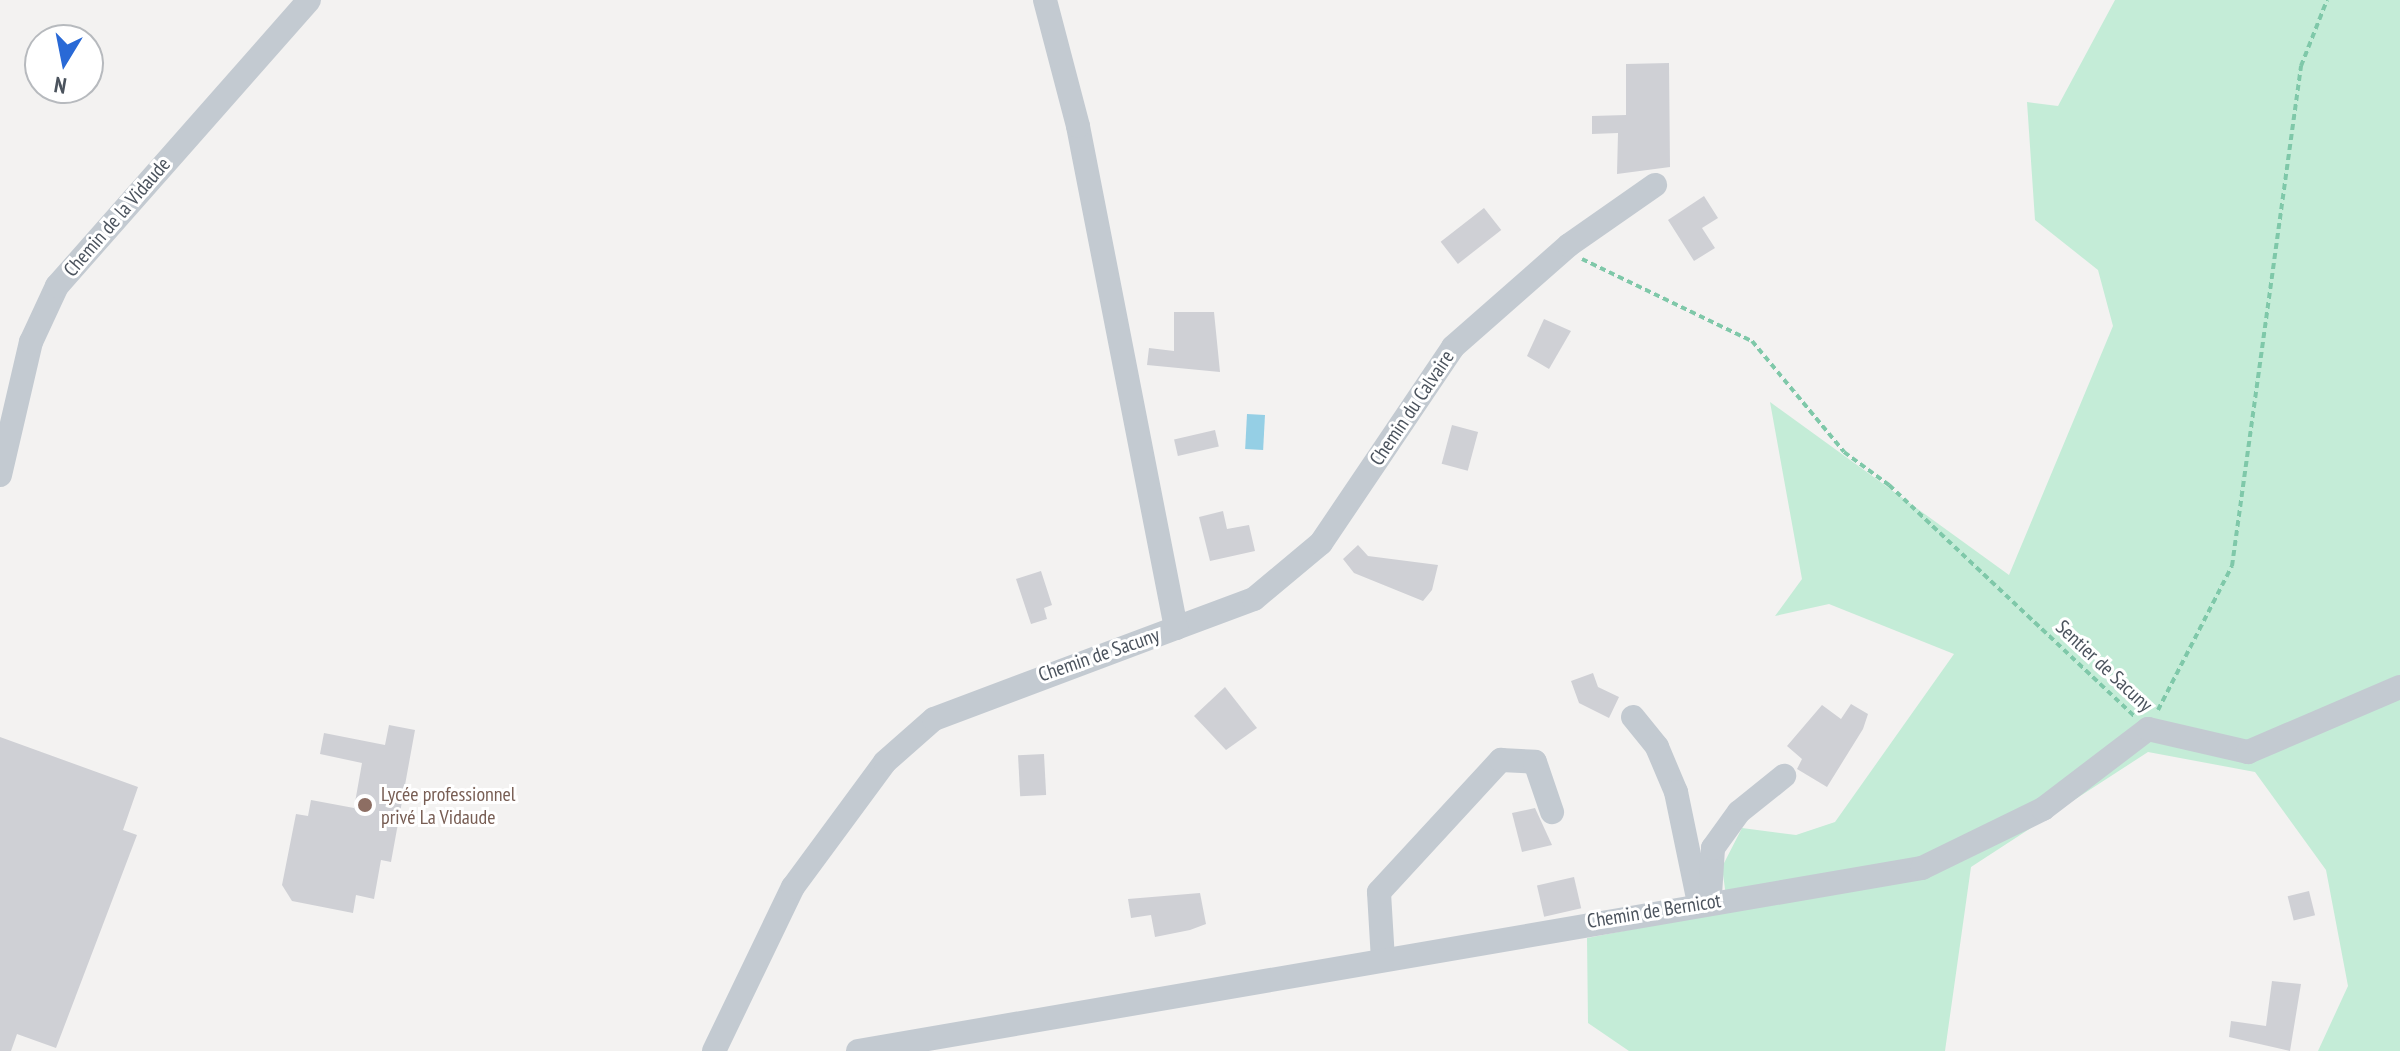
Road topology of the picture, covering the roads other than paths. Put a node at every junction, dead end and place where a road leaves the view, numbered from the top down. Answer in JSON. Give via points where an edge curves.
{"nodes":[{"id":1,"x":309,"y":0,"type":"edge"},
{"id":2,"x":1045,"y":0,"type":"edge"},
{"id":3,"x":1655,"y":185,"type":"dead end"},
{"id":4,"x":0,"y":475,"type":"edge"},
{"id":5,"x":1176,"y":628,"type":"junction"},
{"id":6,"x":2400,"y":687,"type":"edge"},
{"id":7,"x":1633,"y":717,"type":"dead end"},
{"id":8,"x":1784,"y":776,"type":"dead end"},
{"id":9,"x":1552,"y":812,"type":"dead end"},
{"id":10,"x":1705,"y":902,"type":"junction"},
{"id":11,"x":1383,"y":960,"type":"junction"},
{"id":12,"x":714,"y":1051,"type":"edge"},
{"id":13,"x":858,"y":1051,"type":"edge"}],
"edges":[{"from":1,"to":4,"type":"street","name":"Chemin de la Vidaude","via":[[57,286],[31,342]]},
{"from":2,"to":5,"type":"street","name":"Chemin de Sacuny","via":[[1078,126],[1104,288]]},
{"from":3,"to":5,"type":"street","name":"Chemin du Calvaire","via":[[1569,245],[1453,347],[1321,543],[1254,599]]},
{"from":5,"to":12,"type":"street","name":"Chemin de Sacuny","via":[[934,719],[885,762],[793,887]]},
{"from":6,"to":10,"type":"street","name":"Chemin de Bernicot","via":[[2248,752],[2148,729],[2043,809],[1922,868]]},
{"from":7,"to":10,"type":"street","via":[[1657,747],[1676,792]]},
{"from":8,"to":10,"type":"street","via":[[1739,812],[1713,848]]},
{"from":9,"to":11,"type":"street","via":[[1535,762],[1501,760],[1379,892]]},
{"from":10,"to":11,"type":"street","name":"Chemin de Bernicot"},
{"from":11,"to":13,"type":"street","name":"Chemin de Bernicot"}]}
